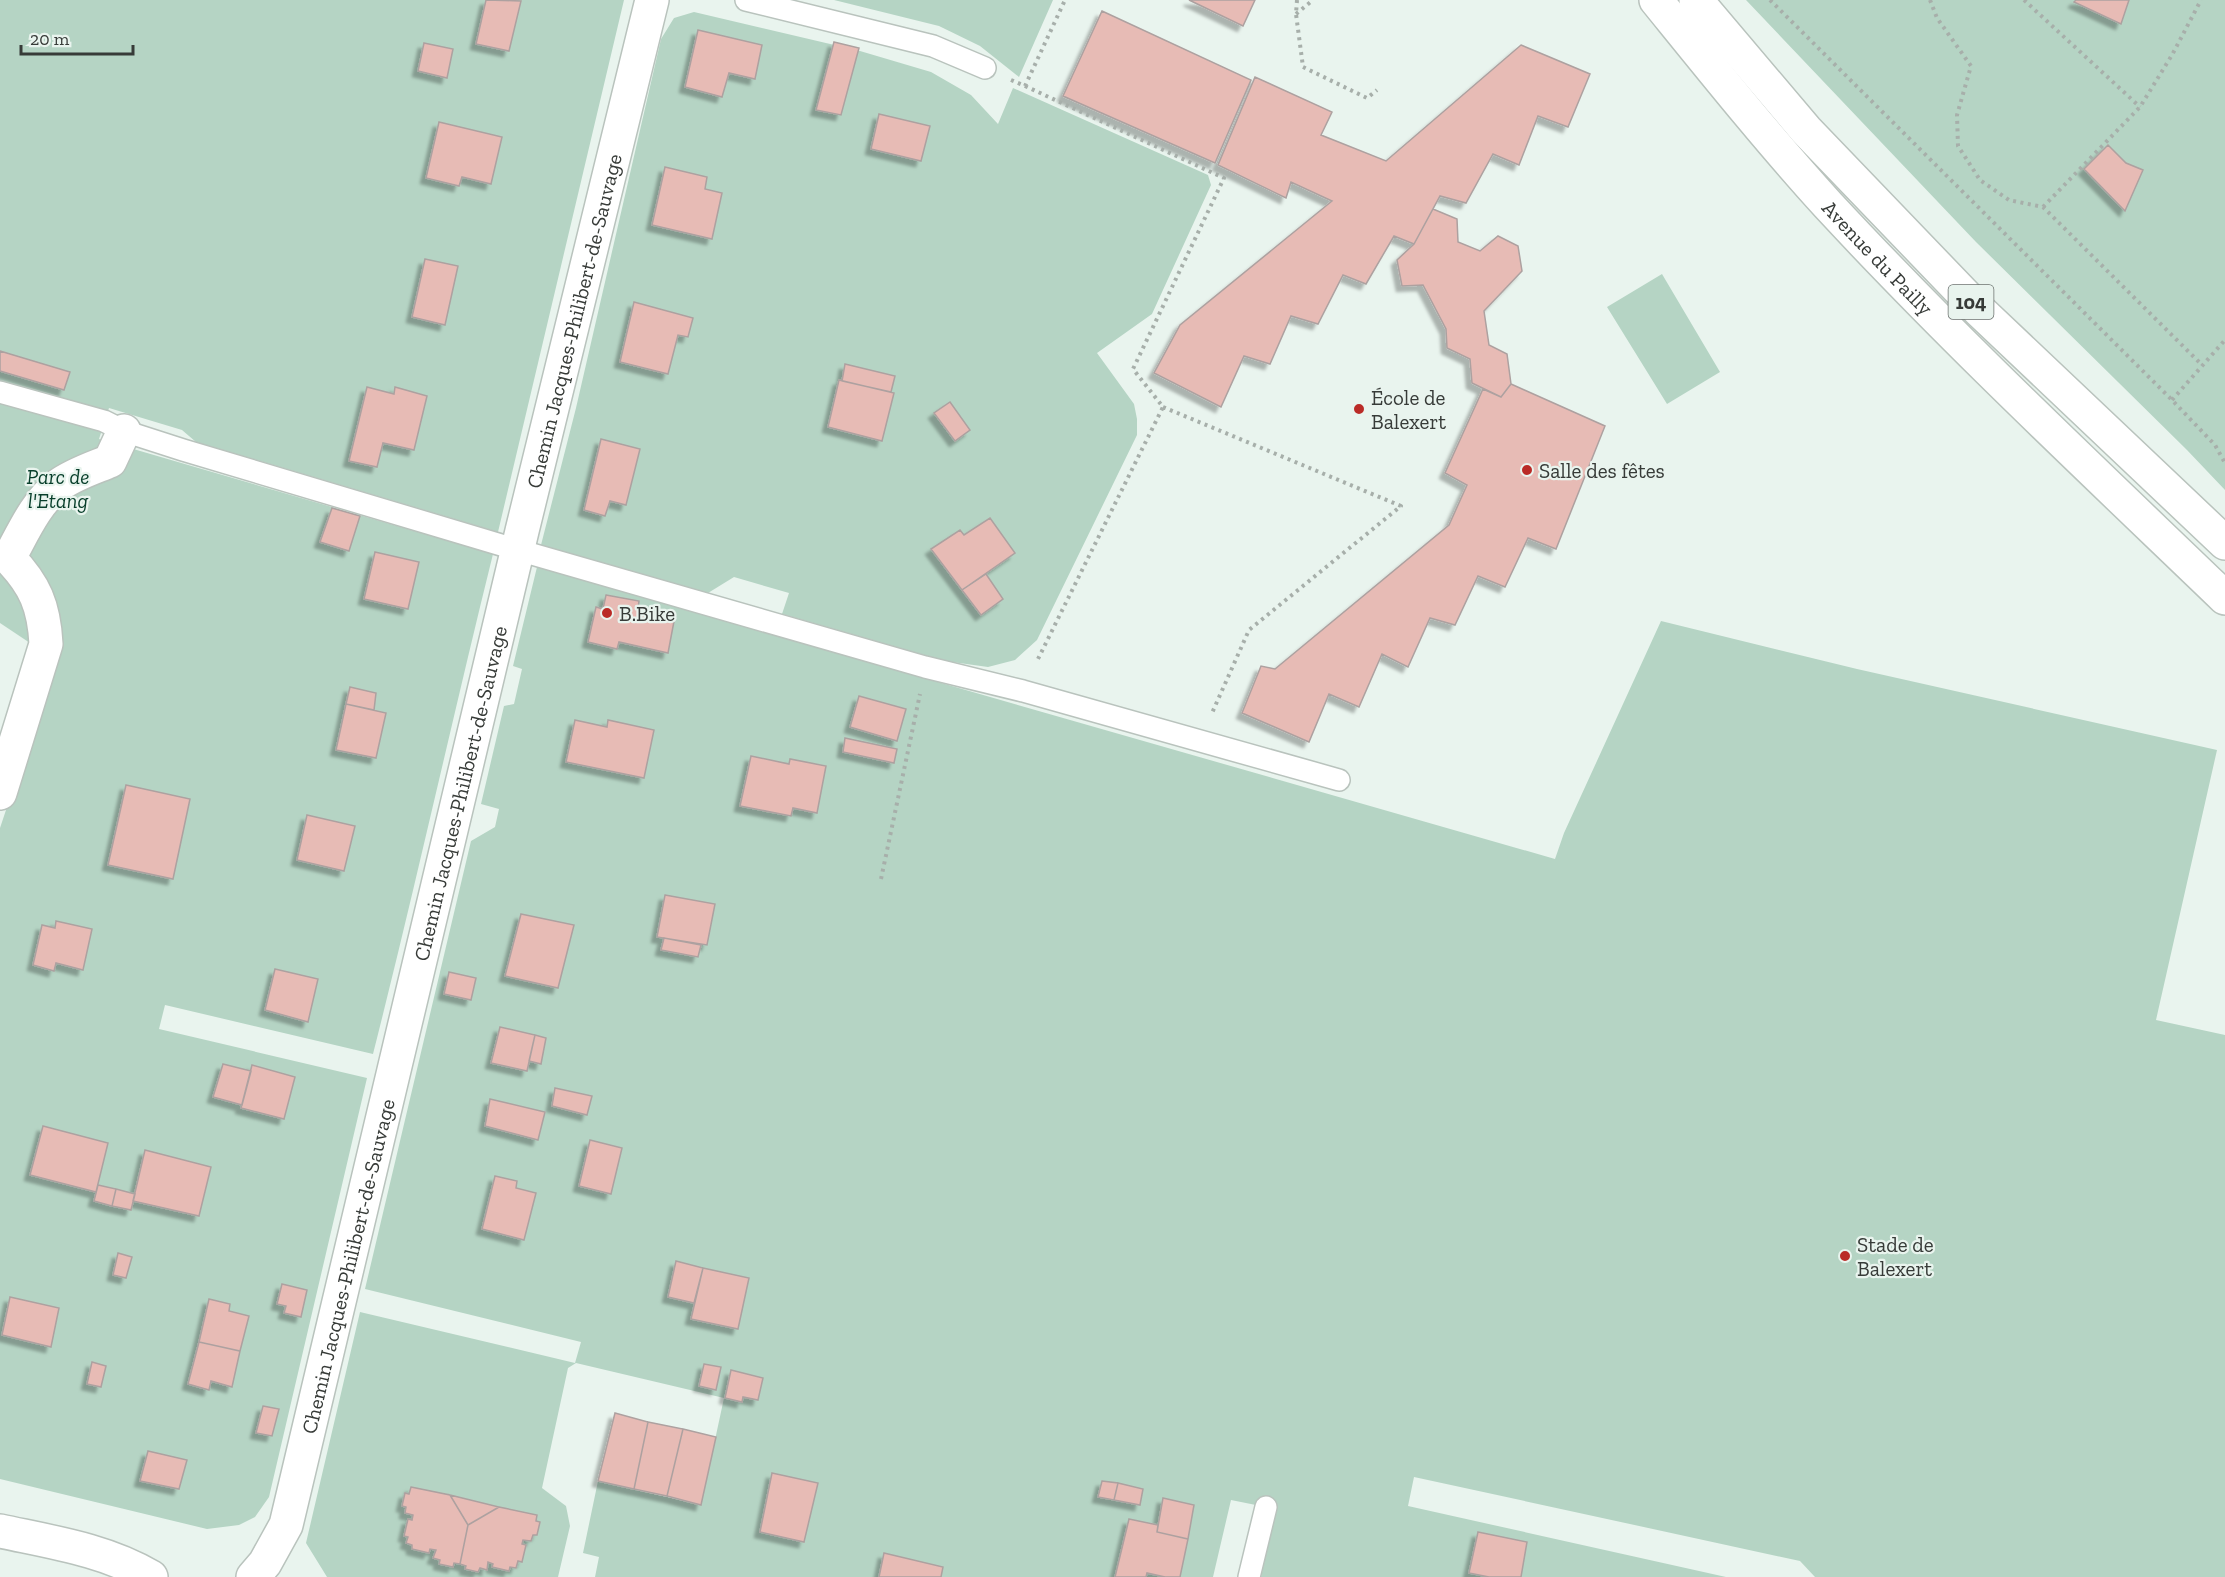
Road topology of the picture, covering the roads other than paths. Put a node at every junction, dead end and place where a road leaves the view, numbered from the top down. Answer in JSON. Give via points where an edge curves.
{"nodes":[{"id":1,"x":652,"y":0,"type":"edge"},
{"id":2,"x":746,"y":0,"type":"edge"},
{"id":3,"x":1656,"y":0,"type":"edge"},
{"id":4,"x":1696,"y":0,"type":"edge"},
{"id":5,"x":985,"y":68,"type":"road end"},
{"id":6,"x":0,"y":392,"type":"edge"},
{"id":7,"x":124,"y":431,"type":"junction"},
{"id":8,"x":2225,"y":543,"type":"edge"},
{"id":9,"x":518,"y":550,"type":"junction"},
{"id":10,"x":2225,"y":598,"type":"edge"},
{"id":11,"x":1339,"y":780,"type":"dead end"},
{"id":12,"x":0,"y":793,"type":"edge"},
{"id":13,"x":1266,"y":1507,"type":"dead end"},
{"id":14,"x":0,"y":1531,"type":"edge"},
{"id":15,"x":150,"y":1577,"type":"edge"},
{"id":16,"x":253,"y":1577,"type":"edge"},
{"id":17,"x":1249,"y":1577,"type":"edge"}],
"edges":[{"from":1,"to":9,"type":"street","name":"Chemin Jacques-Philibert-de-Sauvage"},
{"from":2,"to":5,"type":"lane","via":[[933,46]]},
{"from":3,"to":10,"type":"street","name":"Avenue du Pailly","number":"104","via":[[1829,206],[2016,398]]},
{"from":4,"to":8,"type":"street","name":"Avenue du Pailly","number":"104","via":[[1806,130],[1933,262]]},
{"from":6,"to":7,"type":"lane","via":[[104,421]]},
{"from":7,"to":9,"type":"lane"},
{"from":7,"to":12,"type":"street","via":[[110,461],[59,486],[42,502],[9,558],[34,588],[45,624],[46,644]]},
{"from":9,"to":11,"type":"lane","via":[[925,668],[1023,691]]},
{"from":9,"to":16,"type":"street","name":"Chemin Jacques-Philibert-de-Sauvage","via":[[286,1526]]},
{"from":13,"to":17,"type":"lane"},
{"from":14,"to":15,"type":"street","via":[[104,1555]]}]}
